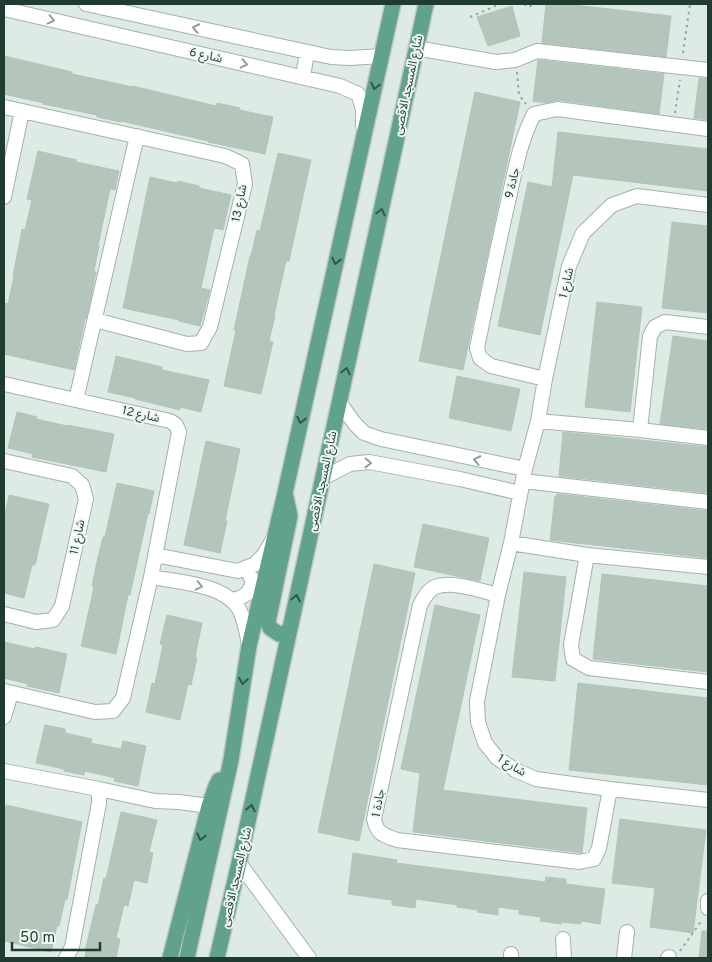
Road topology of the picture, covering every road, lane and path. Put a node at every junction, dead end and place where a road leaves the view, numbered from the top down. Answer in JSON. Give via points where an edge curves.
{"nodes":[{"id":1,"x":86,"y":4,"type":"edge"},
{"id":2,"x":393,"y":4,"type":"edge"},
{"id":3,"x":415,"y":4,"type":"edge"},
{"id":4,"x":426,"y":4,"type":"edge"},
{"id":5,"x":500,"y":4,"type":"edge"},
{"id":6,"x":524,"y":4,"type":"edge"},
{"id":7,"x":534,"y":4,"type":"edge"},
{"id":8,"x":4,"y":9,"type":"edge"},
{"id":9,"x":470,"y":17,"type":"dead end"},
{"id":10,"x":418,"y":42,"type":"junction"},
{"id":11,"x":308,"y":52,"type":"junction"},
{"id":12,"x":381,"y":56,"type":"junction"},
{"id":13,"x":515,"y":60,"type":"junction"},
{"id":14,"x":708,"y":70,"type":"edge"},
{"id":15,"x":303,"y":77,"type":"junction"},
{"id":16,"x":4,"y":107,"type":"edge"},
{"id":17,"x":22,"y":111,"type":"junction"},
{"id":18,"x":534,"y":114,"type":"junction"},
{"id":19,"x":708,"y":129,"type":"edge"},
{"id":20,"x":138,"y":136,"type":"junction"},
{"id":21,"x":362,"y":143,"type":"junction"},
{"id":22,"x":4,"y":197,"type":"edge"},
{"id":23,"x":708,"y":205,"type":"edge"},
{"id":24,"x":94,"y":320,"type":"junction"},
{"id":25,"x":708,"y":327,"type":"edge"},
{"id":26,"x":546,"y":379,"type":"junction"},
{"id":27,"x":4,"y":384,"type":"edge"},
{"id":28,"x":76,"y":400,"type":"junction"},
{"id":29,"x":339,"y":402,"type":"junction"},
{"id":30,"x":538,"y":421,"type":"junction"},
{"id":31,"x":640,"y":430,"type":"junction"},
{"id":32,"x":708,"y":438,"type":"edge"},
{"id":33,"x":4,"y":461,"type":"edge"},
{"id":34,"x":323,"y":478,"type":"junction"},
{"id":35,"x":522,"y":481,"type":"junction"},
{"id":36,"x":285,"y":493,"type":"junction"},
{"id":37,"x":708,"y":502,"type":"edge"},
{"id":38,"x":274,"y":539,"type":"junction"},
{"id":39,"x":511,"y":543,"type":"junction"},
{"id":40,"x":155,"y":555,"type":"junction"},
{"id":41,"x":587,"y":555,"type":"junction"},
{"id":42,"x":708,"y":567,"type":"edge"},
{"id":43,"x":246,"y":568,"type":"junction"},
{"id":44,"x":151,"y":578,"type":"junction"},
{"id":45,"x":498,"y":596,"type":"junction"},
{"id":46,"x":232,"y":600,"type":"junction"},
{"id":47,"x":4,"y":614,"type":"edge"},
{"id":48,"x":290,"y":628,"type":"junction"},
{"id":49,"x":249,"y":646,"type":"junction"},
{"id":50,"x":708,"y":682,"type":"edge"},
{"id":51,"x":7,"y":692,"type":"edge"},
{"id":52,"x":4,"y":717,"type":"edge"},
{"id":53,"x":230,"y":760,"type":"junction"},
{"id":54,"x":4,"y":771,"type":"edge"},
{"id":55,"x":99,"y":789,"type":"junction"},
{"id":56,"x":610,"y":789,"type":"junction"},
{"id":57,"x":708,"y":800,"type":"edge"},
{"id":58,"x":209,"y":806,"type":"junction"},
{"id":59,"x":239,"y":863,"type":"junction"},
{"id":60,"x":708,"y":900,"type":"edge"},
{"id":61,"x":705,"y":914,"type":"edge"},
{"id":62,"x":226,"y":919,"type":"junction"},
{"id":63,"x":627,"y":932,"type":"dead end"},
{"id":64,"x":563,"y":939,"type":"dead end"},
{"id":65,"x":672,"y":955,"type":"edge"},
{"id":66,"x":66,"y":958,"type":"edge"},
{"id":67,"x":170,"y":958,"type":"edge"},
{"id":68,"x":187,"y":958,"type":"edge"},
{"id":69,"x":217,"y":958,"type":"edge"},
{"id":70,"x":224,"y":958,"type":"edge"},
{"id":71,"x":309,"y":958,"type":"edge"},
{"id":72,"x":564,"y":958,"type":"edge"},
{"id":73,"x":624,"y":958,"type":"edge"}],
"edges":[{"from":11,"to":1,"type":"street","name":"شارع 6","one_way":true},
{"from":2,"to":12,"type":"main road"},
{"from":3,"to":10,"type":"main road"},
{"from":4,"to":10,"type":"main road","name":"شارع المسجد الاقصى"},
{"from":5,"to":9,"type":"path"},
{"from":6,"to":7,"type":"path","via":[[529,7]]},
{"from":8,"to":15,"type":"street","name":"شارع 6","one_way":true},
{"from":10,"to":13,"type":"street","via":[[496,62]]},
{"from":29,"to":10,"type":"main road","name":"شارع المسجد الاقصى","one_way":true},
{"from":11,"to":12,"type":"street","name":"شارع 6","via":[[331,57]]},
{"from":11,"to":15,"type":"street"},
{"from":12,"to":21,"type":"main road","one_way":true},
{"from":13,"to":14,"type":"street","via":[[537,51]]},
{"from":13,"to":18,"type":"path","via":[[519,95]]},
{"from":15,"to":21,"type":"street","name":"شارع 6","via":[[358,94],[363,109]]},
{"from":16,"to":17,"type":"street","name":"شارع 13"},
{"from":17,"to":20,"type":"street","name":"شارع 13"},
{"from":17,"to":22,"type":"street"},
{"from":18,"to":19,"type":"street","via":[[557,109]]},
{"from":18,"to":26,"type":"street","name":"جادة 9","via":[[520,147],[477,348],[480,358],[491,366]]},
{"from":20,"to":24,"type":"street"},
{"from":20,"to":24,"type":"street","name":"شارع 13","via":[[225,156],[242,164],[245,184],[210,327],[201,342],[187,344]]},
{"from":21,"to":36,"type":"main road","one_way":true},
{"from":23,"to":26,"type":"street","name":"شارع 1","via":[[637,196],[612,205],[583,233],[569,266]]},
{"from":24,"to":28,"type":"street"},
{"from":25,"to":31,"type":"street","via":[[665,322],[655,327],[650,336]]},
{"from":26,"to":30,"type":"street","name":"شارع 1"},
{"from":27,"to":28,"type":"street","name":"شارع 12"},
{"from":28,"to":40,"type":"street","name":"شارع 12","via":[[176,425],[179,432]]},
{"from":29,"to":34,"type":"main road","name":"شارع المسجد الاقصى"},
{"from":35,"to":29,"type":"street","one_way":true,"via":[[364,433]]},
{"from":30,"to":31,"type":"street"},
{"from":30,"to":35,"type":"street","name":"شارع 1"},
{"from":31,"to":32,"type":"street"},
{"from":33,"to":47,"type":"street","name":"شارع 11","via":[[72,476],[82,485],[86,499],[62,606],[53,620],[36,622]]},
{"from":34,"to":35,"type":"street","one_way":true,"via":[[350,464],[369,462],[460,479]]},
{"from":48,"to":34,"type":"main road","name":"شارع المسجد الاقصى","one_way":true},
{"from":35,"to":37,"type":"street"},
{"from":35,"to":39,"type":"street","name":"شارع 1"},
{"from":36,"to":38,"type":"main road"},
{"from":36,"to":48,"type":"main road","via":[[290,516],[268,622],[270,628],[279,634]]},
{"from":38,"to":43,"type":"street","via":[[263,556]]},
{"from":38,"to":49,"type":"main road"},
{"from":39,"to":41,"type":"street"},
{"from":39,"to":45,"type":"street","name":"شارع 1"},
{"from":40,"to":43,"type":"street","via":[[238,571]]},
{"from":40,"to":44,"type":"street","name":"شارع 12"},
{"from":41,"to":42,"type":"street"},
{"from":41,"to":50,"type":"street","via":[[571,645],[573,659],[589,668]]},
{"from":43,"to":46,"type":"street","via":[[252,580],[250,590],[243,598]]},
{"from":44,"to":46,"type":"street","one_way":true,"via":[[203,586]]},
{"from":44,"to":51,"type":"street","name":"شارع 12","via":[[123,698],[113,711],[95,712]]},
{"from":45,"to":56,"type":"street","name":"شارع 1","via":[[476,701],[485,743],[497,758],[536,779]]},
{"from":45,"to":56,"type":"street","name":"جادة 1","via":[[450,584],[436,587],[426,594],[420,605],[374,819],[376,830],[397,840],[580,862],[594,859],[599,848]]},
{"from":46,"to":49,"type":"street","via":[[240,610]]},
{"from":59,"to":48,"type":"main road","name":"شارع المسجد الاقصى","one_way":true},
{"from":49,"to":53,"type":"main road","one_way":true},
{"from":51,"to":52,"type":"street"},
{"from":53,"to":58,"type":"main road"},
{"from":53,"to":68,"type":"main road"},
{"from":54,"to":55,"type":"street"},
{"from":55,"to":58,"type":"street","via":[[155,801]]},
{"from":55,"to":66,"type":"street","via":[[72,947]]},
{"from":56,"to":57,"type":"street","name":"شارع 1"},
{"from":58,"to":67,"type":"main road","one_way":true},
{"from":59,"to":62,"type":"main road","name":"شارع المسجد الاقصى"},
{"from":59,"to":71,"type":"street"},
{"from":60,"to":61,"type":"street"},
{"from":61,"to":65,"type":"path"},
{"from":62,"to":69,"type":"main road","name":"شارع المسجد الاقصى"},
{"from":62,"to":70,"type":"main road"},
{"from":63,"to":73,"type":"street"},
{"from":64,"to":72,"type":"street"}]}
